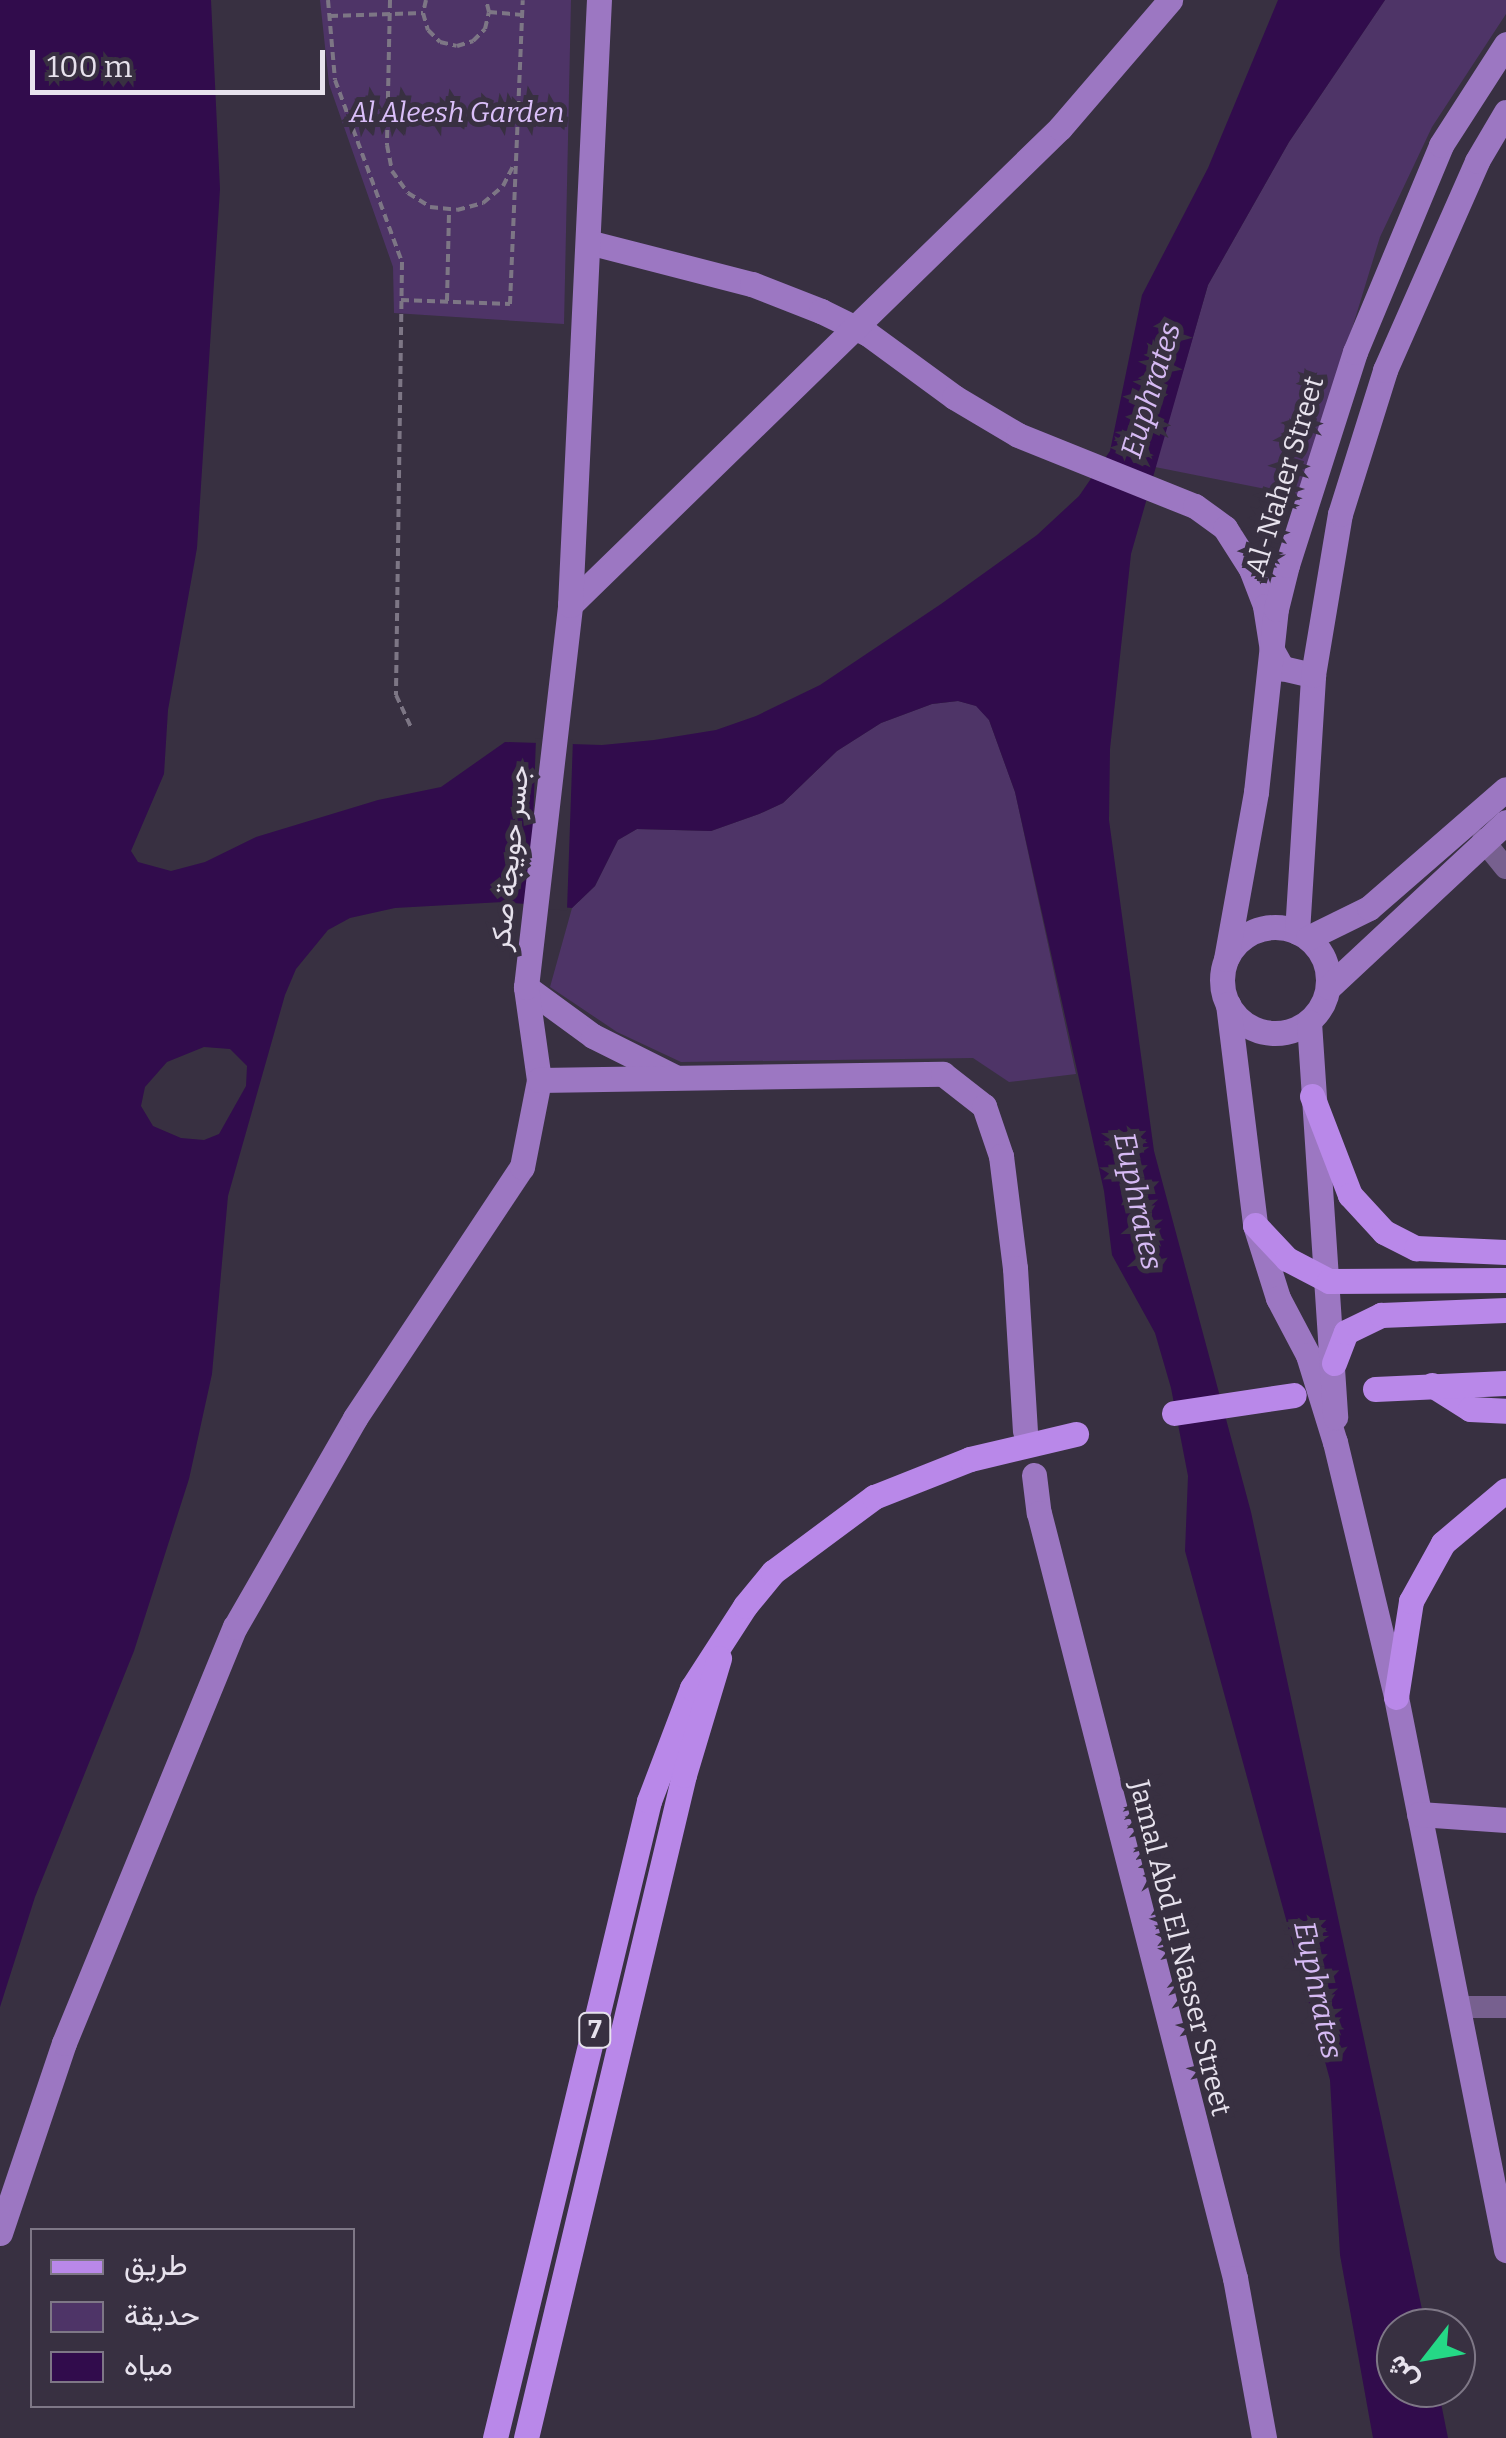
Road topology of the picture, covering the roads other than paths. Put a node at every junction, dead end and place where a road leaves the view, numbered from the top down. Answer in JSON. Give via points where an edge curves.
{"nodes":[{"id":1,"x":599,"y":0,"type":"edge"},
{"id":2,"x":1170,"y":0,"type":"edge"},
{"id":3,"x":1506,"y":44,"type":"edge"},
{"id":4,"x":1506,"y":112,"type":"edge"},
{"id":5,"x":588,"y":242,"type":"junction"},
{"id":6,"x":854,"y":326,"type":"junction"},
{"id":7,"x":570,"y":605,"type":"junction"},
{"id":8,"x":1272,"y":650,"type":"junction"},
{"id":9,"x":1313,"y":675,"type":"junction"},
{"id":10,"x":1506,"y":789,"type":"edge"},
{"id":11,"x":1506,"y":822,"type":"edge"},
{"id":12,"x":1483,"y":840,"type":"junction"},
{"id":13,"x":1506,"y":868,"type":"edge"},
{"id":14,"x":1303,"y":935,"type":"junction"},
{"id":15,"x":1226,"y":960,"type":"junction"},
{"id":16,"x":526,"y":987,"type":"junction"},
{"id":17,"x":1328,"y":987,"type":"junction"},
{"id":18,"x":1228,"y":1004,"type":"junction"},
{"id":19,"x":1309,"y":1022,"type":"junction"},
{"id":20,"x":679,"y":1079,"type":"junction"},
{"id":21,"x":539,"y":1080,"type":"junction"},
{"id":22,"x":1312,"y":1096,"type":"junction"},
{"id":23,"x":1255,"y":1225,"type":"junction"},
{"id":24,"x":1506,"y":1252,"type":"edge"},
{"id":25,"x":1506,"y":1280,"type":"edge"},
{"id":26,"x":1329,"y":1281,"type":"junction"},
{"id":27,"x":1506,"y":1310,"type":"edge"},
{"id":28,"x":1334,"y":1363,"type":"junction"},
{"id":29,"x":1506,"y":1383,"type":"edge"},
{"id":30,"x":1432,"y":1385,"type":"junction"},
{"id":31,"x":1374,"y":1390,"type":"dead end"},
{"id":32,"x":1294,"y":1395,"type":"dead end"},
{"id":33,"x":1174,"y":1412,"type":"dead end"},
{"id":34,"x":1506,"y":1412,"type":"edge"},
{"id":35,"x":1025,"y":1431,"type":"dead end"},
{"id":36,"x":1076,"y":1434,"type":"dead end"},
{"id":37,"x":1336,"y":1442,"type":"junction"},
{"id":38,"x":1034,"y":1474,"type":"dead end"},
{"id":39,"x":1506,"y":1490,"type":"edge"},
{"id":40,"x":726,"y":1634,"type":"junction"},
{"id":41,"x":1396,"y":1697,"type":"junction"},
{"id":42,"x":1419,"y":1814,"type":"junction"},
{"id":43,"x":1506,"y":1820,"type":"edge"},
{"id":44,"x":1506,"y":2007,"type":"edge"},
{"id":45,"x":1458,"y":2008,"type":"junction"},
{"id":46,"x":0,"y":2233,"type":"edge"},
{"id":47,"x":1506,"y":2250,"type":"edge"},
{"id":48,"x":494,"y":2438,"type":"edge"},
{"id":49,"x":526,"y":2438,"type":"edge"},
{"id":50,"x":1264,"y":2438,"type":"edge"}],
"edges":[{"from":1,"to":5,"type":"street","name":"جسر حويجة صكر"},
{"from":2,"to":6,"type":"street","via":[[1060,128]]},
{"from":3,"to":8,"type":"street","name":"Al-Naher Street","via":[[1441,145],[1355,352],[1288,565]]},
{"from":4,"to":9,"type":"street","via":[[1385,370],[1336,533]]},
{"from":5,"to":6,"type":"street","via":[[752,284]]},
{"from":5,"to":7,"type":"street","name":"جسر حويجة صكر"},
{"from":6,"to":7,"type":"street"},
{"from":6,"to":8,"type":"street","via":[[975,411],[1071,459],[1195,506],[1234,540],[1260,590]]},
{"from":7,"to":16,"type":"street","name":"جسر حويجة صكر"},
{"from":8,"to":9,"type":"street","via":[[1288,672]]},
{"from":8,"to":15,"type":"street","name":"Al-Naher Street"},
{"from":9,"to":14,"type":"street"},
{"from":10,"to":14,"type":"street","via":[[1368,908]]},
{"from":11,"to":12,"type":"street"},
{"from":12,"to":13,"type":"street"},
{"from":12,"to":17,"type":"street"},
{"from":14,"to":15,"type":"street","via":[[1263,928],[1247,935]]},
{"from":14,"to":17,"type":"street","via":[[1321,952]]},
{"from":15,"to":18,"type":"street"},
{"from":16,"to":20,"type":"street","via":[[593,1036]]},
{"from":16,"to":21,"type":"street","name":"جسر حويجة صكر"},
{"from":17,"to":19,"type":"street"},
{"from":18,"to":19,"type":"street","via":[[1264,1033]]},
{"from":18,"to":23,"type":"street"},
{"from":19,"to":22,"type":"street"},
{"from":20,"to":21,"type":"street"},
{"from":20,"to":35,"type":"street","via":[[943,1074],[984,1106],[1000,1156],[1015,1268]]},
{"from":21,"to":46,"type":"street","name":"جسر حويجة صكر","via":[[522,1167],[355,1418],[235,1626],[64,2042]]},
{"from":22,"to":24,"type":"main road","via":[[1350,1195],[1384,1232],[1416,1248]]},
{"from":22,"to":26,"type":"street"},
{"from":23,"to":26,"type":"main road","via":[[1286,1260]]},
{"from":23,"to":37,"type":"street"},
{"from":25,"to":26,"type":"main road"},
{"from":26,"to":28,"type":"street"},
{"from":27,"to":28,"type":"main road","via":[[1381,1315],[1346,1332]]},
{"from":28,"to":37,"type":"street"},
{"from":29,"to":30,"type":"main road"},
{"from":30,"to":31,"type":"main road"},
{"from":30,"to":34,"type":"main road","via":[[1470,1408]]},
{"from":32,"to":33,"type":"main road"},
{"from":36,"to":40,"type":"main road","number":"7","via":[[970,1459],[874,1497],[773,1572]]},
{"from":37,"to":41,"type":"street"},
{"from":38,"to":50,"type":"street","name":"Jamal Abd El Nasser Street","via":[[1038,1513],[1234,2278]]},
{"from":39,"to":41,"type":"main road","via":[[1443,1543],[1411,1600]]},
{"from":40,"to":48,"type":"main road","number":"7","via":[[692,1688],[659,1765]]},
{"from":40,"to":49,"type":"main road","number":"7","via":[[684,1775]]},
{"from":41,"to":42,"type":"street"},
{"from":42,"to":43,"type":"street"},
{"from":42,"to":45,"type":"street"},
{"from":44,"to":45,"type":"street"},
{"from":45,"to":47,"type":"street"}]}
